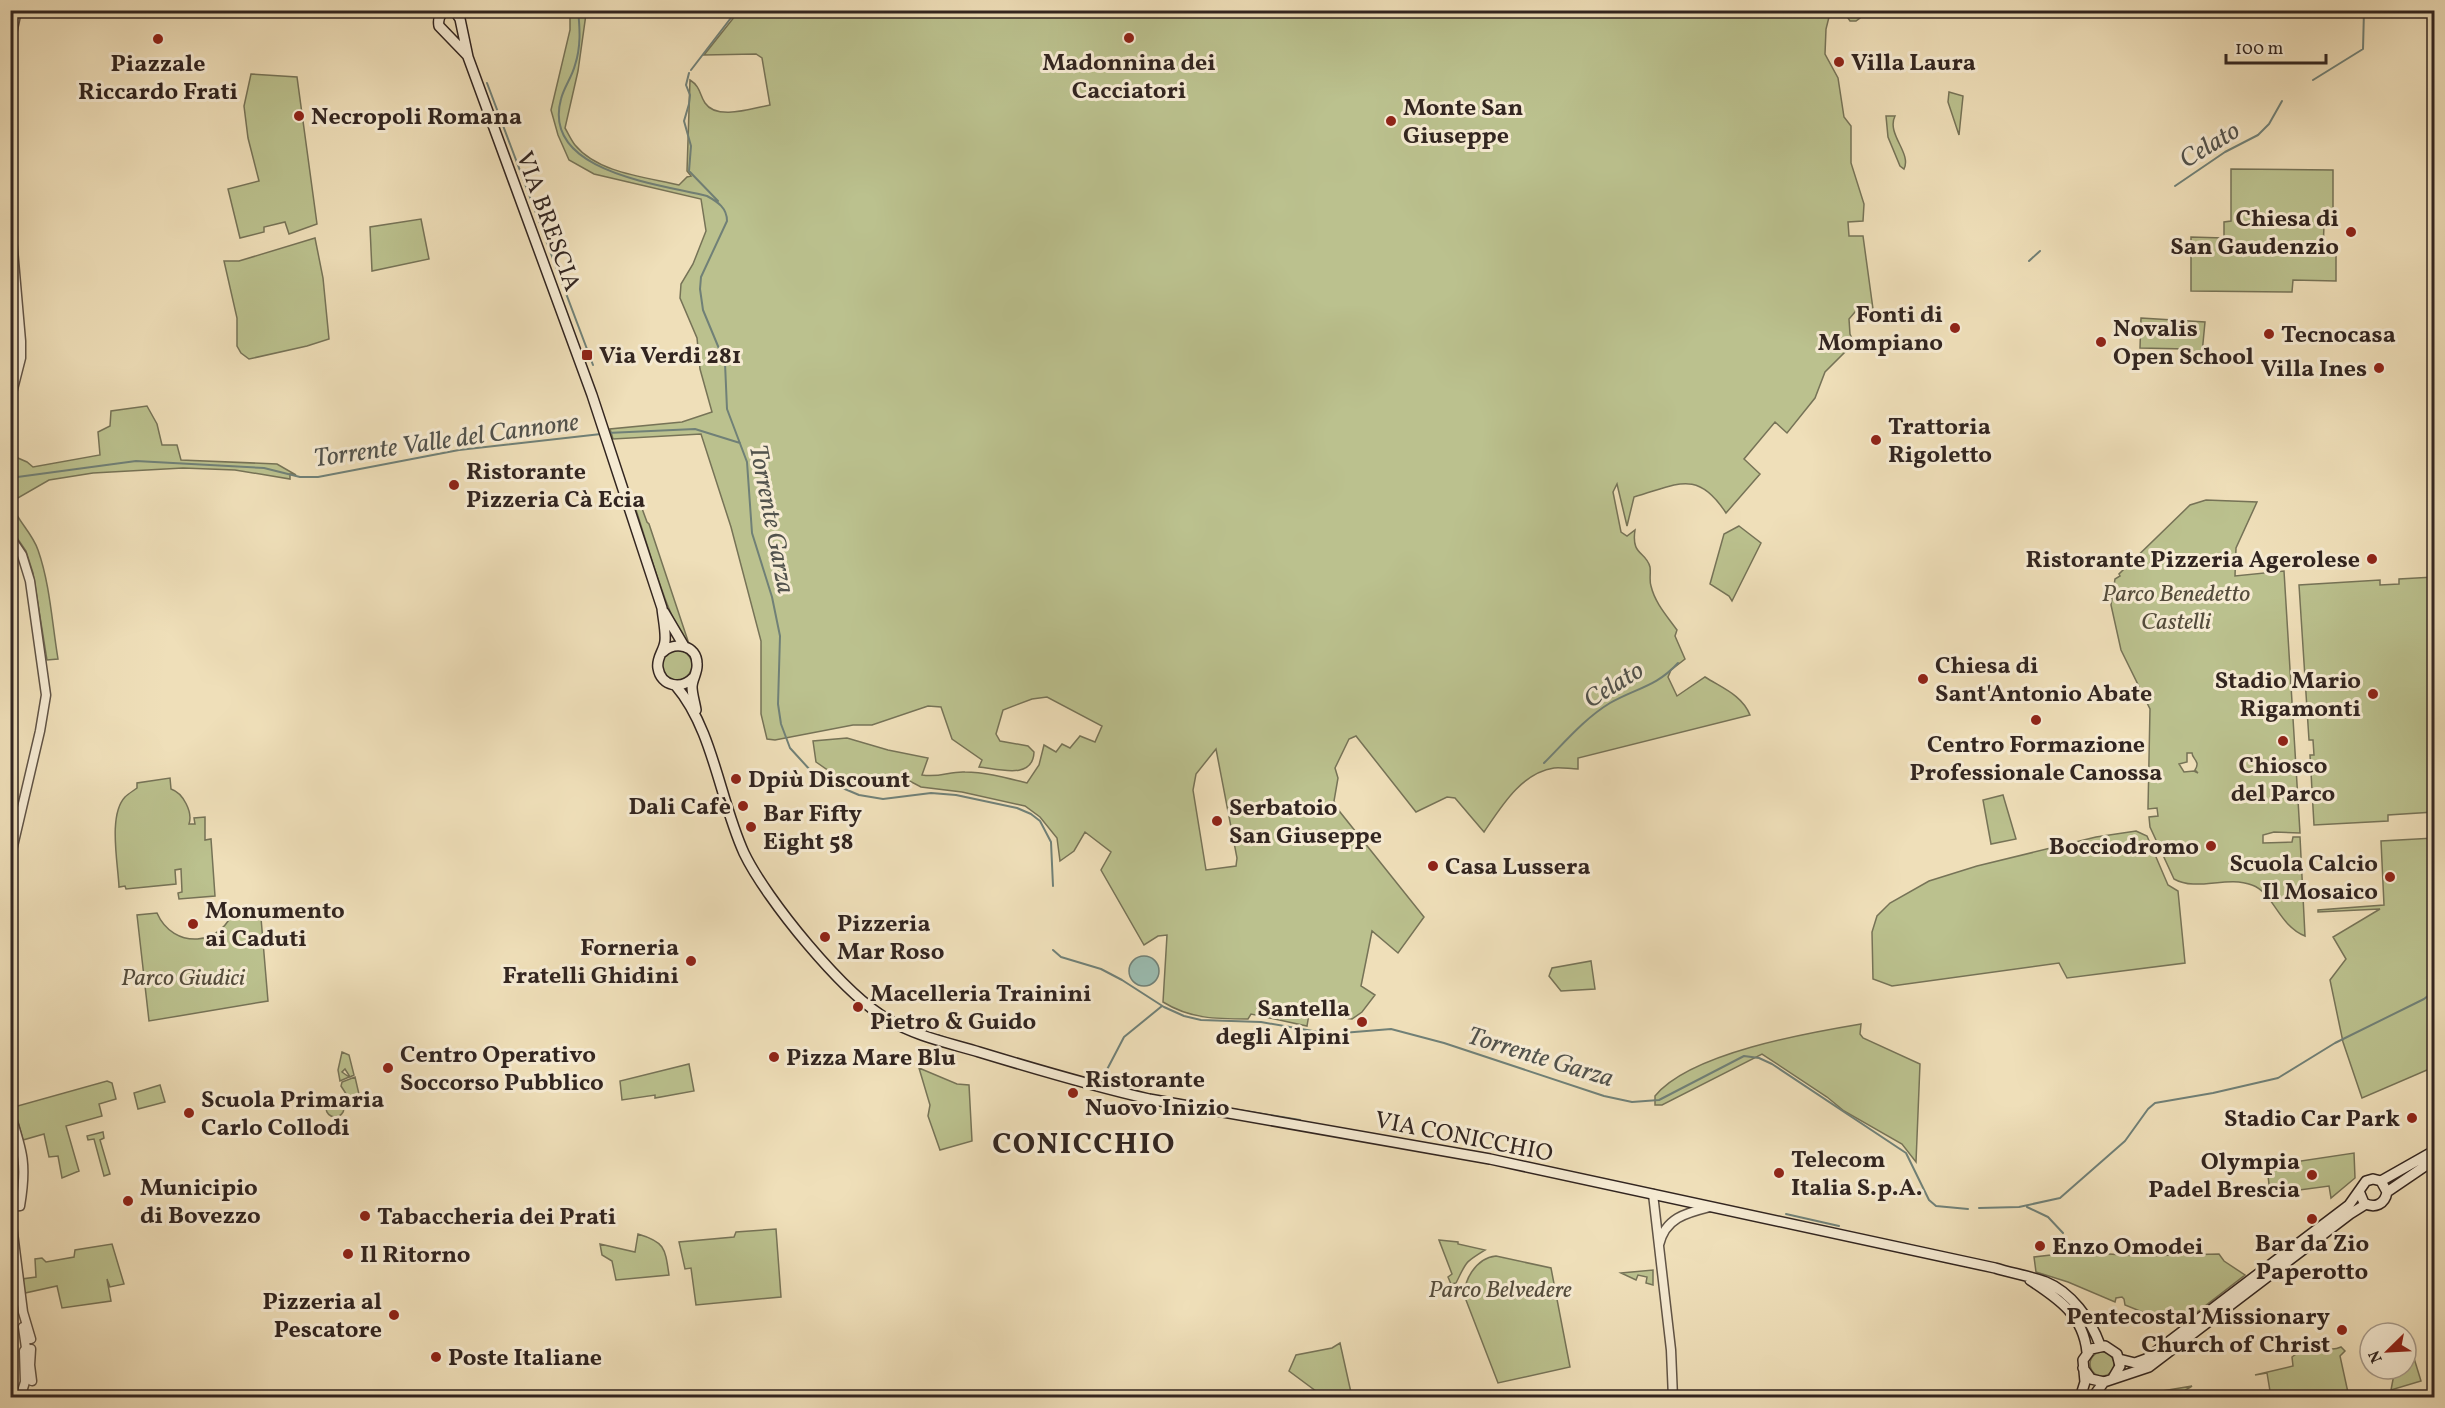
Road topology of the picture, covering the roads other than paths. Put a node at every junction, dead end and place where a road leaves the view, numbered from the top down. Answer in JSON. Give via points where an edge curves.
{"nodes":[{"id":1,"x":17,"y":10,"type":"edge"},
{"id":2,"x":455,"y":11,"type":"edge"},
{"id":3,"x":440,"y":13,"type":"edge"},
{"id":4,"x":460,"y":24,"type":"junction"},
{"id":5,"x":445,"y":32,"type":"junction"},
{"id":6,"x":10,"y":43,"type":"edge"},
{"id":7,"x":468,"y":57,"type":"junction"},
{"id":8,"x":10,"y":215,"type":"edge"},
{"id":9,"x":10,"y":401,"type":"edge"},
{"id":10,"x":10,"y":537,"type":"edge"},
{"id":11,"x":662,"y":608,"type":"junction"},
{"id":12,"x":684,"y":646,"type":"junction"},
{"id":13,"x":663,"y":652,"type":"junction"},
{"id":14,"x":694,"y":677,"type":"junction"},
{"id":15,"x":676,"y":686,"type":"junction"},
{"id":16,"x":698,"y":722,"type":"junction"},
{"id":17,"x":10,"y":859,"type":"edge"},
{"id":18,"x":10,"y":1113,"type":"edge"},
{"id":19,"x":2434,"y":1151,"type":"edge"},
{"id":20,"x":2434,"y":1160,"type":"edge"},
{"id":21,"x":2380,"y":1181,"type":"junction"},
{"id":22,"x":2359,"y":1191,"type":"junction"},
{"id":23,"x":2387,"y":1192,"type":"junction"},
{"id":24,"x":1653,"y":1194,"type":"junction"},
{"id":25,"x":2366,"y":1204,"type":"junction"},
{"id":26,"x":1710,"y":1207,"type":"junction"},
{"id":27,"x":10,"y":1208,"type":"edge"},
{"id":28,"x":1658,"y":1248,"type":"junction"},
{"id":29,"x":2025,"y":1277,"type":"junction"},
{"id":30,"x":2100,"y":1345,"type":"junction"},
{"id":31,"x":2087,"y":1352,"type":"junction"},
{"id":32,"x":2119,"y":1359,"type":"junction"},
{"id":33,"x":2083,"y":1368,"type":"junction"},
{"id":34,"x":2108,"y":1380,"type":"junction"},
{"id":35,"x":27,"y":1388,"type":"edge"},
{"id":36,"x":20,"y":1398,"type":"edge"},
{"id":37,"x":1673,"y":1398,"type":"edge"},
{"id":38,"x":2080,"y":1398,"type":"edge"},
{"id":39,"x":2092,"y":1398,"type":"edge"}],
"edges":[{"from":1,"to":6,"type":"street"},
{"from":2,"to":3,"type":"main road","name":"VIA BRESCIA"},
{"from":2,"to":4,"type":"main road","name":"VIA BRESCIA"},
{"from":3,"to":5,"type":"main road","name":"VIA BRESCIA","via":[[439,26]]},
{"from":4,"to":5,"type":"main road","via":[[453,33]]},
{"from":4,"to":7,"type":"main road","name":"VIA BRESCIA"},
{"from":5,"to":7,"type":"main road","name":"VIA BRESCIA"},
{"from":7,"to":11,"type":"main road","name":"VIA BRESCIA","via":[[605,433]]},
{"from":8,"to":9,"type":"street","via":[[21,358]]},
{"from":10,"to":17,"type":"street","via":[[22,555],[30,581],[46,696]]},
{"from":11,"to":12,"type":"main road"},
{"from":11,"to":13,"type":"main road"},
{"from":12,"to":13,"type":"main road","via":[[672,646]]},
{"from":12,"to":14,"type":"main road","via":[[697,661]]},
{"from":13,"to":15,"type":"main road","via":[[658,670],[663,680]]},
{"from":14,"to":15,"type":"main road"},
{"from":14,"to":16,"type":"main road"},
{"from":15,"to":16,"type":"main road"},
{"from":16,"to":24,"type":"main road","name":"VIA CONICCHIO","via":[[745,854],[767,890],[850,990],[898,1025],[1014,1063],[1149,1099],[1490,1159]]},
{"from":18,"to":27,"type":"street","via":[[26,1177],[20,1206]]},
{"from":19,"to":21,"type":"main road"},
{"from":20,"to":23,"type":"main road"},
{"from":21,"to":22,"type":"main road","via":[[2366,1181]]},
{"from":21,"to":23,"type":"main road"},
{"from":22,"to":25,"type":"main road"},
{"from":22,"to":32,"type":"main road","via":[[2339,1213],[2146,1359],[2135,1363]]},
{"from":23,"to":25,"type":"main road","via":[[2380,1204]]},
{"from":24,"to":26,"type":"main road","name":"VIA CONICCHIO"},
{"from":24,"to":28,"type":"street"},
{"from":25,"to":34,"type":"main road","via":[[2150,1367]]},
{"from":26,"to":28,"type":"street","via":[[1673,1220]]},
{"from":26,"to":29,"type":"main road","name":"VIA CONICCHIO"},
{"from":27,"to":35,"type":"street","via":[[30,1365]]},
{"from":28,"to":37,"type":"street"},
{"from":29,"to":30,"type":"main road","name":"VIA CONICCHIO","via":[[2054,1286],[2069,1298],[2096,1333]]},
{"from":29,"to":31,"type":"main road","name":"VIA CONICCHIO","via":[[2052,1294],[2075,1316],[2085,1336]]},
{"from":30,"to":31,"type":"main road"},
{"from":30,"to":32,"type":"main road","via":[[2110,1347]]},
{"from":31,"to":33,"type":"main road"},
{"from":32,"to":34,"type":"main road","via":[[2120,1366]]},
{"from":33,"to":34,"type":"main road","via":[[2091,1379]]},
{"from":33,"to":38,"type":"main road","via":[[2085,1382]]},
{"from":34,"to":39,"type":"main road"},
{"from":35,"to":36,"type":"street"}]}
